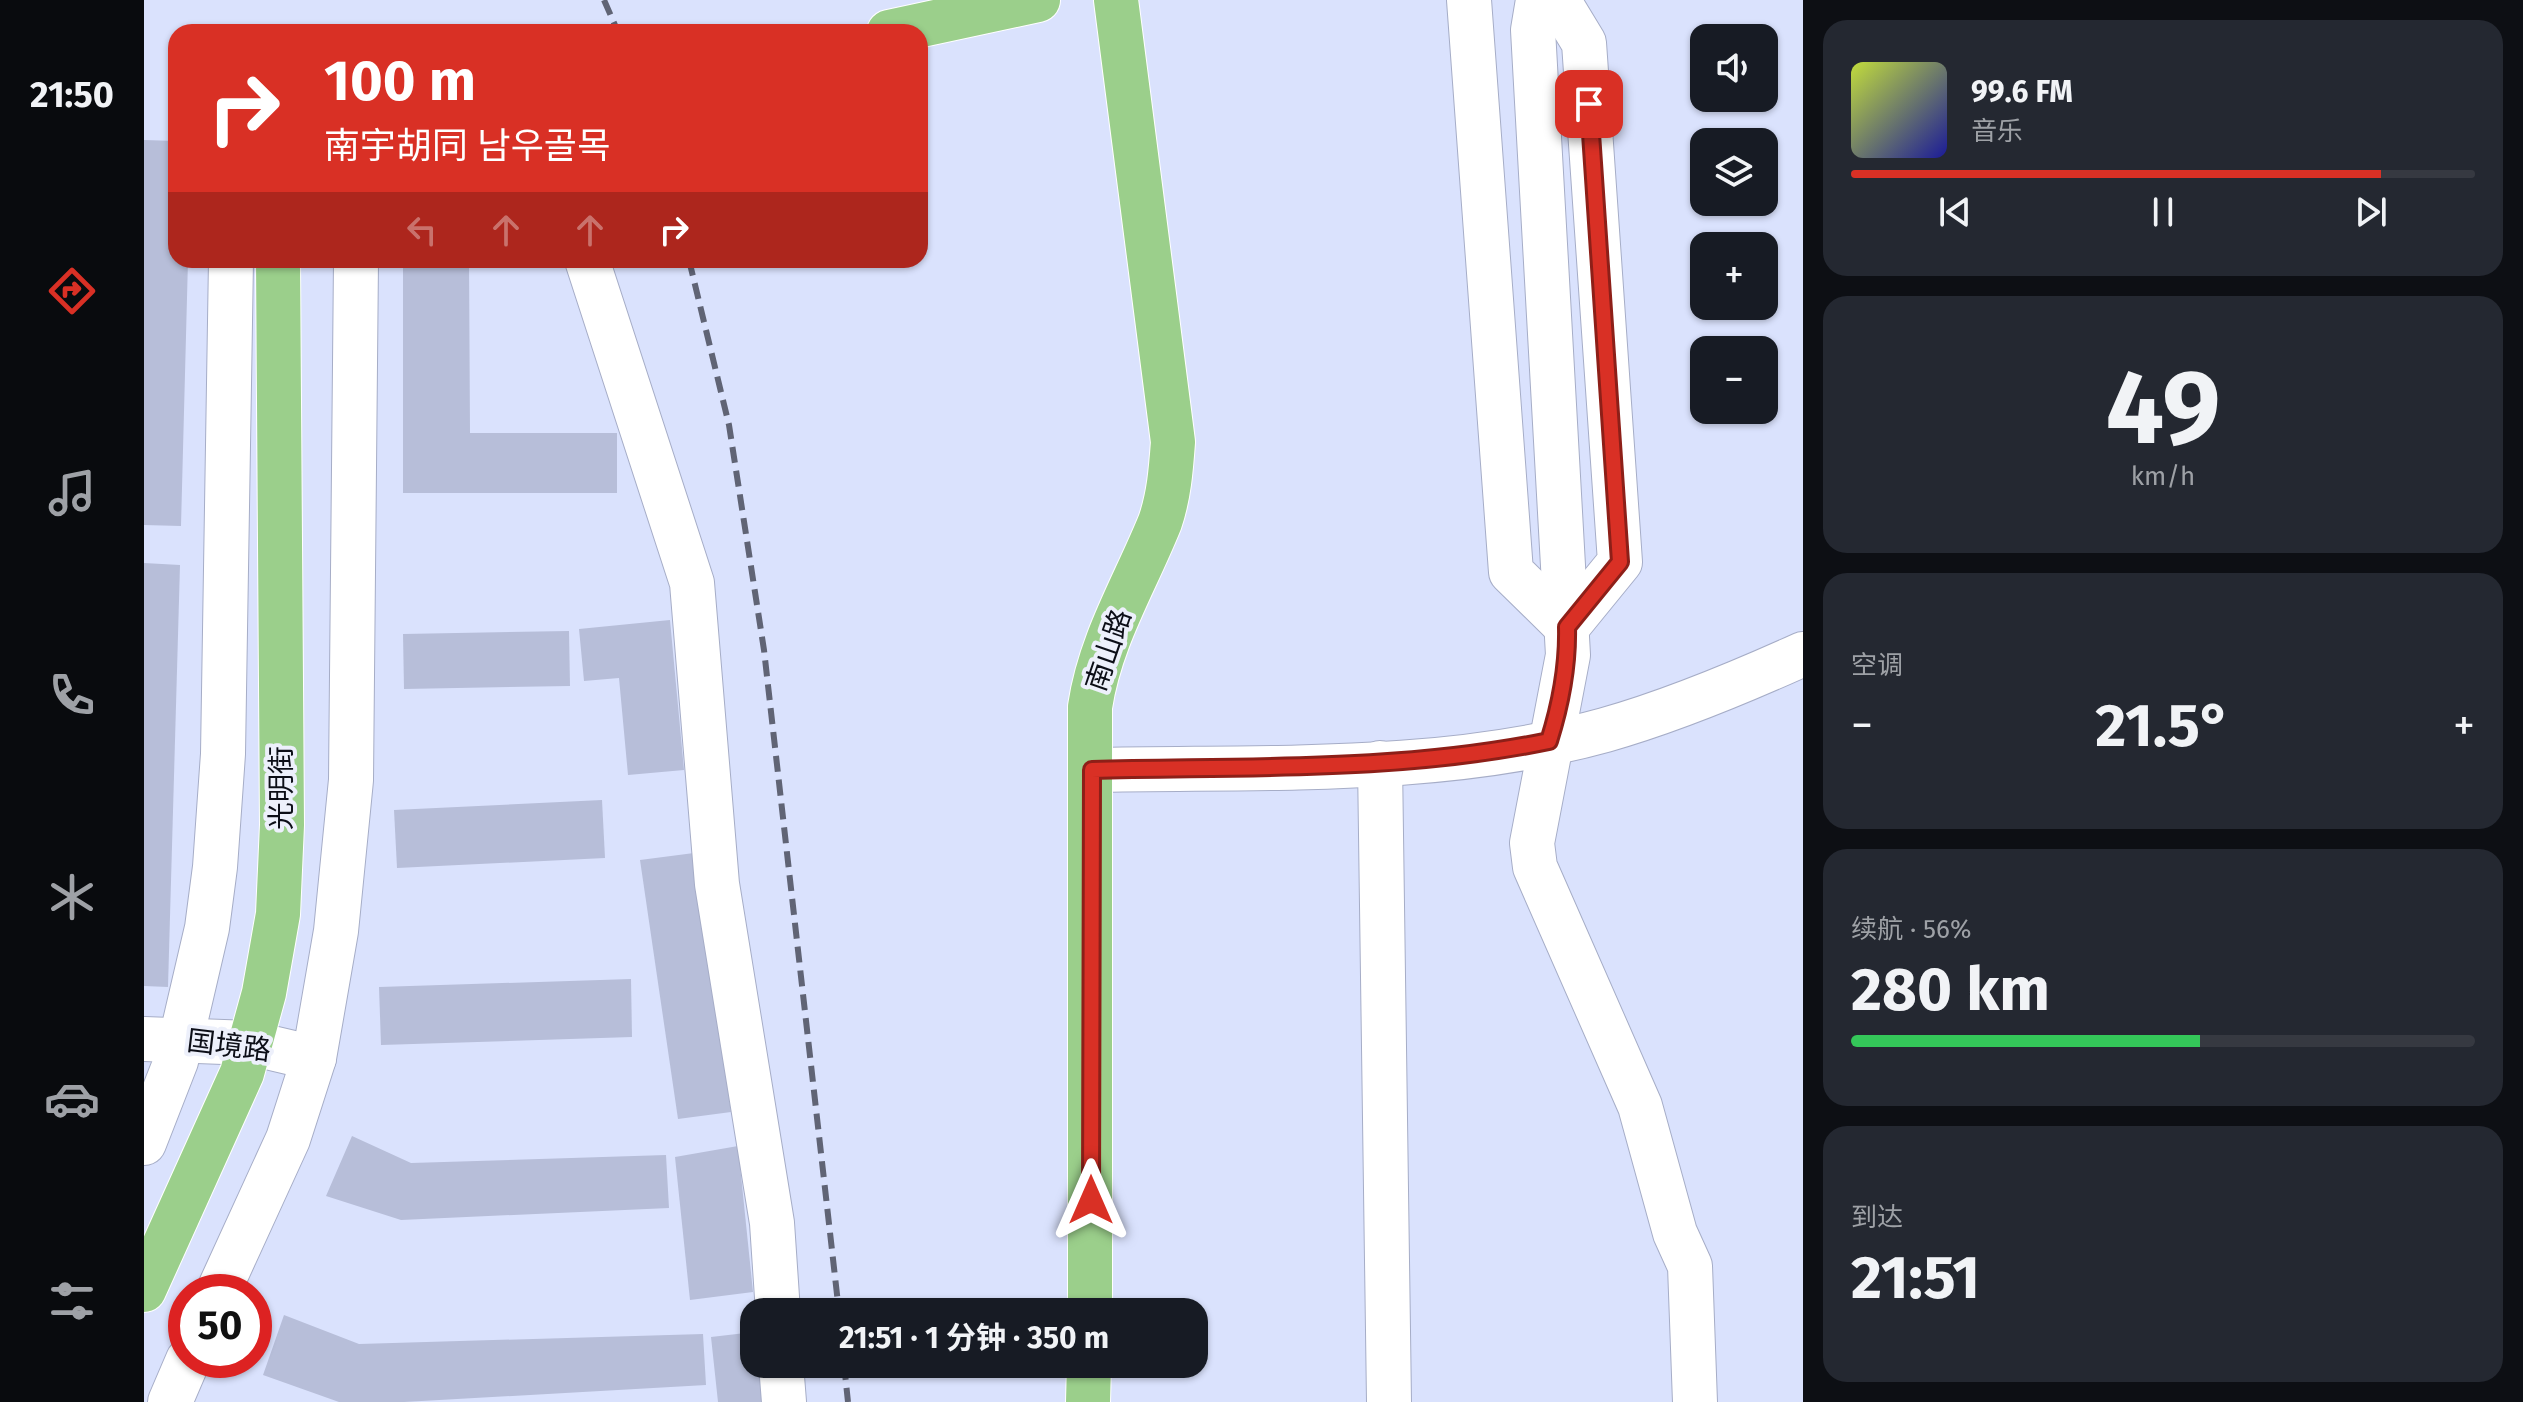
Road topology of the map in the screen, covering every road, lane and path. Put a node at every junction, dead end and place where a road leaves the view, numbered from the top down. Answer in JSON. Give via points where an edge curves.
{"nodes":[{"id":1,"x":1038,"y":0,"type":"edge"},
{"id":2,"x":1116,"y":0,"type":"edge"},
{"id":3,"x":1469,"y":0,"type":"edge"},
{"id":4,"x":1538,"y":0,"type":"edge"},
{"id":5,"x":1558,"y":0,"type":"edge"},
{"id":6,"x":926,"y":24,"type":"edge"},
{"id":7,"x":231,"y":268,"type":"edge"},
{"id":8,"x":278,"y":268,"type":"edge"},
{"id":9,"x":356,"y":268,"type":"edge"},
{"id":10,"x":590,"y":268,"type":"edge"},
{"id":11,"x":1567,"y":627,"type":"junction"},
{"id":12,"x":1803,"y":654,"type":"edge"},
{"id":13,"x":1549,"y":741,"type":"junction"},
{"id":14,"x":1380,"y":763,"type":"junction"},
{"id":15,"x":1092,"y":770,"type":"junction"},
{"id":16,"x":163,"y":1038,"type":"edge"},
{"id":17,"x":250,"y":1043,"type":"junction"},
{"id":18,"x":314,"y":1058,"type":"junction"},
{"id":19,"x":144,"y":1143,"type":"edge"},
{"id":20,"x":226,"y":1274,"type":"edge"},
{"id":21,"x":144,"y":1290,"type":"edge"},
{"id":22,"x":777,"y":1298,"type":"edge"},
{"id":23,"x":1090,"y":1298,"type":"edge"},
{"id":24,"x":180,"y":1378,"type":"edge"},
{"id":25,"x":782,"y":1378,"type":"edge"},
{"id":26,"x":1089,"y":1378,"type":"edge"},
{"id":27,"x":170,"y":1402,"type":"edge"},
{"id":28,"x":784,"y":1402,"type":"edge"},
{"id":29,"x":1088,"y":1402,"type":"edge"},
{"id":30,"x":1389,"y":1402,"type":"edge"},
{"id":31,"x":1695,"y":1402,"type":"edge"}],
"edges":[{"from":1,"to":6,"type":"main road"},
{"from":2,"to":15,"type":"main road","name":"南山路","via":[[1173,442],[1161,519],[1094,678]]},
{"from":3,"to":11,"type":"street","via":[[1511,572]]},
{"from":4,"to":11,"type":"street","via":[[1533,30]]},
{"from":5,"to":11,"type":"street","via":[[1584,43],[1620,562]]},
{"from":7,"to":16,"type":"street","via":[[220,819],[207,928]]},
{"from":8,"to":17,"type":"main road","name":"光明街","via":[[282,825],[278,914]]},
{"from":9,"to":18,"type":"street","via":[[351,780],[336,931]]},
{"from":10,"to":22,"type":"street","via":[[692,583],[717,884],[772,1223]]},
{"from":11,"to":13,"type":"street","via":[[1561,702]]},
{"from":12,"to":13,"type":"street","via":[[1604,730]]},
{"from":13,"to":14,"type":"street","via":[[1453,758]]},
{"from":13,"to":31,"type":"street","via":[[1532,843],[1535,867],[1640,1106],[1675,1233],[1690,1266]]},
{"from":14,"to":15,"type":"street"},
{"from":14,"to":30,"type":"street"},
{"from":15,"to":23,"type":"main road","name":"南山路"},
{"from":16,"to":17,"type":"street","name":"国境路"},
{"from":16,"to":19,"type":"street"},
{"from":17,"to":18,"type":"street","name":"国境路"},
{"from":17,"to":21,"type":"main road","name":"光明街","via":[[242,1073]]},
{"from":18,"to":20,"type":"street","via":[[288,1139]]},
{"from":24,"to":27,"type":"street"},
{"from":25,"to":28,"type":"street"},
{"from":26,"to":29,"type":"main road"}]}
